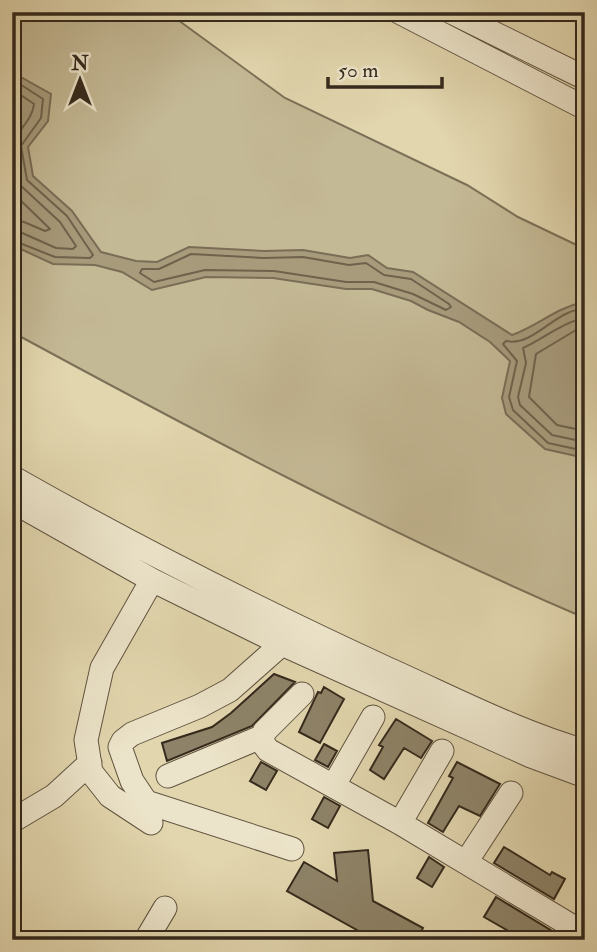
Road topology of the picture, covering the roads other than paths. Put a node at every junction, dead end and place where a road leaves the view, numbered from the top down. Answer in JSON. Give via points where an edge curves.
{"nodes":[{"id":1,"x":399,"y":12,"type":"edge"},
{"id":2,"x":451,"y":12,"type":"edge"},
{"id":3,"x":585,"y":78,"type":"edge"},
{"id":4,"x":585,"y":108,"type":"edge"},
{"id":5,"x":12,"y":477,"type":"edge"},
{"id":6,"x":12,"y":501,"type":"edge"},
{"id":7,"x":152,"y":580,"type":"junction"},
{"id":8,"x":282,"y":644,"type":"junction"},
{"id":9,"x":308,"y":644,"type":"junction"},
{"id":10,"x":302,"y":694,"type":"dead end"},
{"id":11,"x":373,"y":717,"type":"dead end"},
{"id":12,"x":261,"y":737,"type":"junction"},
{"id":13,"x":442,"y":751,"type":"dead end"},
{"id":14,"x":585,"y":751,"type":"edge"},
{"id":15,"x":90,"y":763,"type":"junction"},
{"id":16,"x":168,"y":776,"type":"dead end"},
{"id":17,"x":585,"y":776,"type":"edge"},
{"id":18,"x":334,"y":786,"type":"junction"},
{"id":19,"x":511,"y":793,"type":"dead end"},
{"id":20,"x":12,"y":821,"type":"edge"},
{"id":21,"x":151,"y":823,"type":"dead end"},
{"id":22,"x":400,"y":823,"type":"junction"},
{"id":23,"x":292,"y":849,"type":"dead end"},
{"id":24,"x":466,"y":862,"type":"junction"},
{"id":25,"x":166,"y":908,"type":"dead end"},
{"id":26,"x":585,"y":934,"type":"edge"},
{"id":27,"x":146,"y":940,"type":"edge"}],
"edges":[{"from":1,"to":4,"type":"street"},
{"from":2,"to":3,"type":"street"},
{"from":5,"to":9,"type":"street"},
{"from":6,"to":7,"type":"street"},
{"from":7,"to":8,"type":"street"},
{"from":7,"to":15,"type":"street","via":[[102,668],[86,740]]},
{"from":8,"to":9,"type":"street"},
{"from":8,"to":23,"type":"street","via":[[230,690],[132,734],[120,747],[132,781],[146,802]]},
{"from":9,"to":14,"type":"street"},
{"from":9,"to":17,"type":"street","via":[[531,757]]},
{"from":10,"to":12,"type":"street"},
{"from":11,"to":18,"type":"street"},
{"from":12,"to":16,"type":"street"},
{"from":12,"to":18,"type":"street","via":[[268,750]]},
{"from":13,"to":22,"type":"street"},
{"from":15,"to":20,"type":"street","via":[[54,796]]},
{"from":15,"to":21,"type":"street","via":[[91,772],[110,796]]},
{"from":18,"to":22,"type":"street"},
{"from":19,"to":24,"type":"street"},
{"from":22,"to":24,"type":"street"},
{"from":24,"to":26,"type":"street"},
{"from":25,"to":27,"type":"street"}]}
